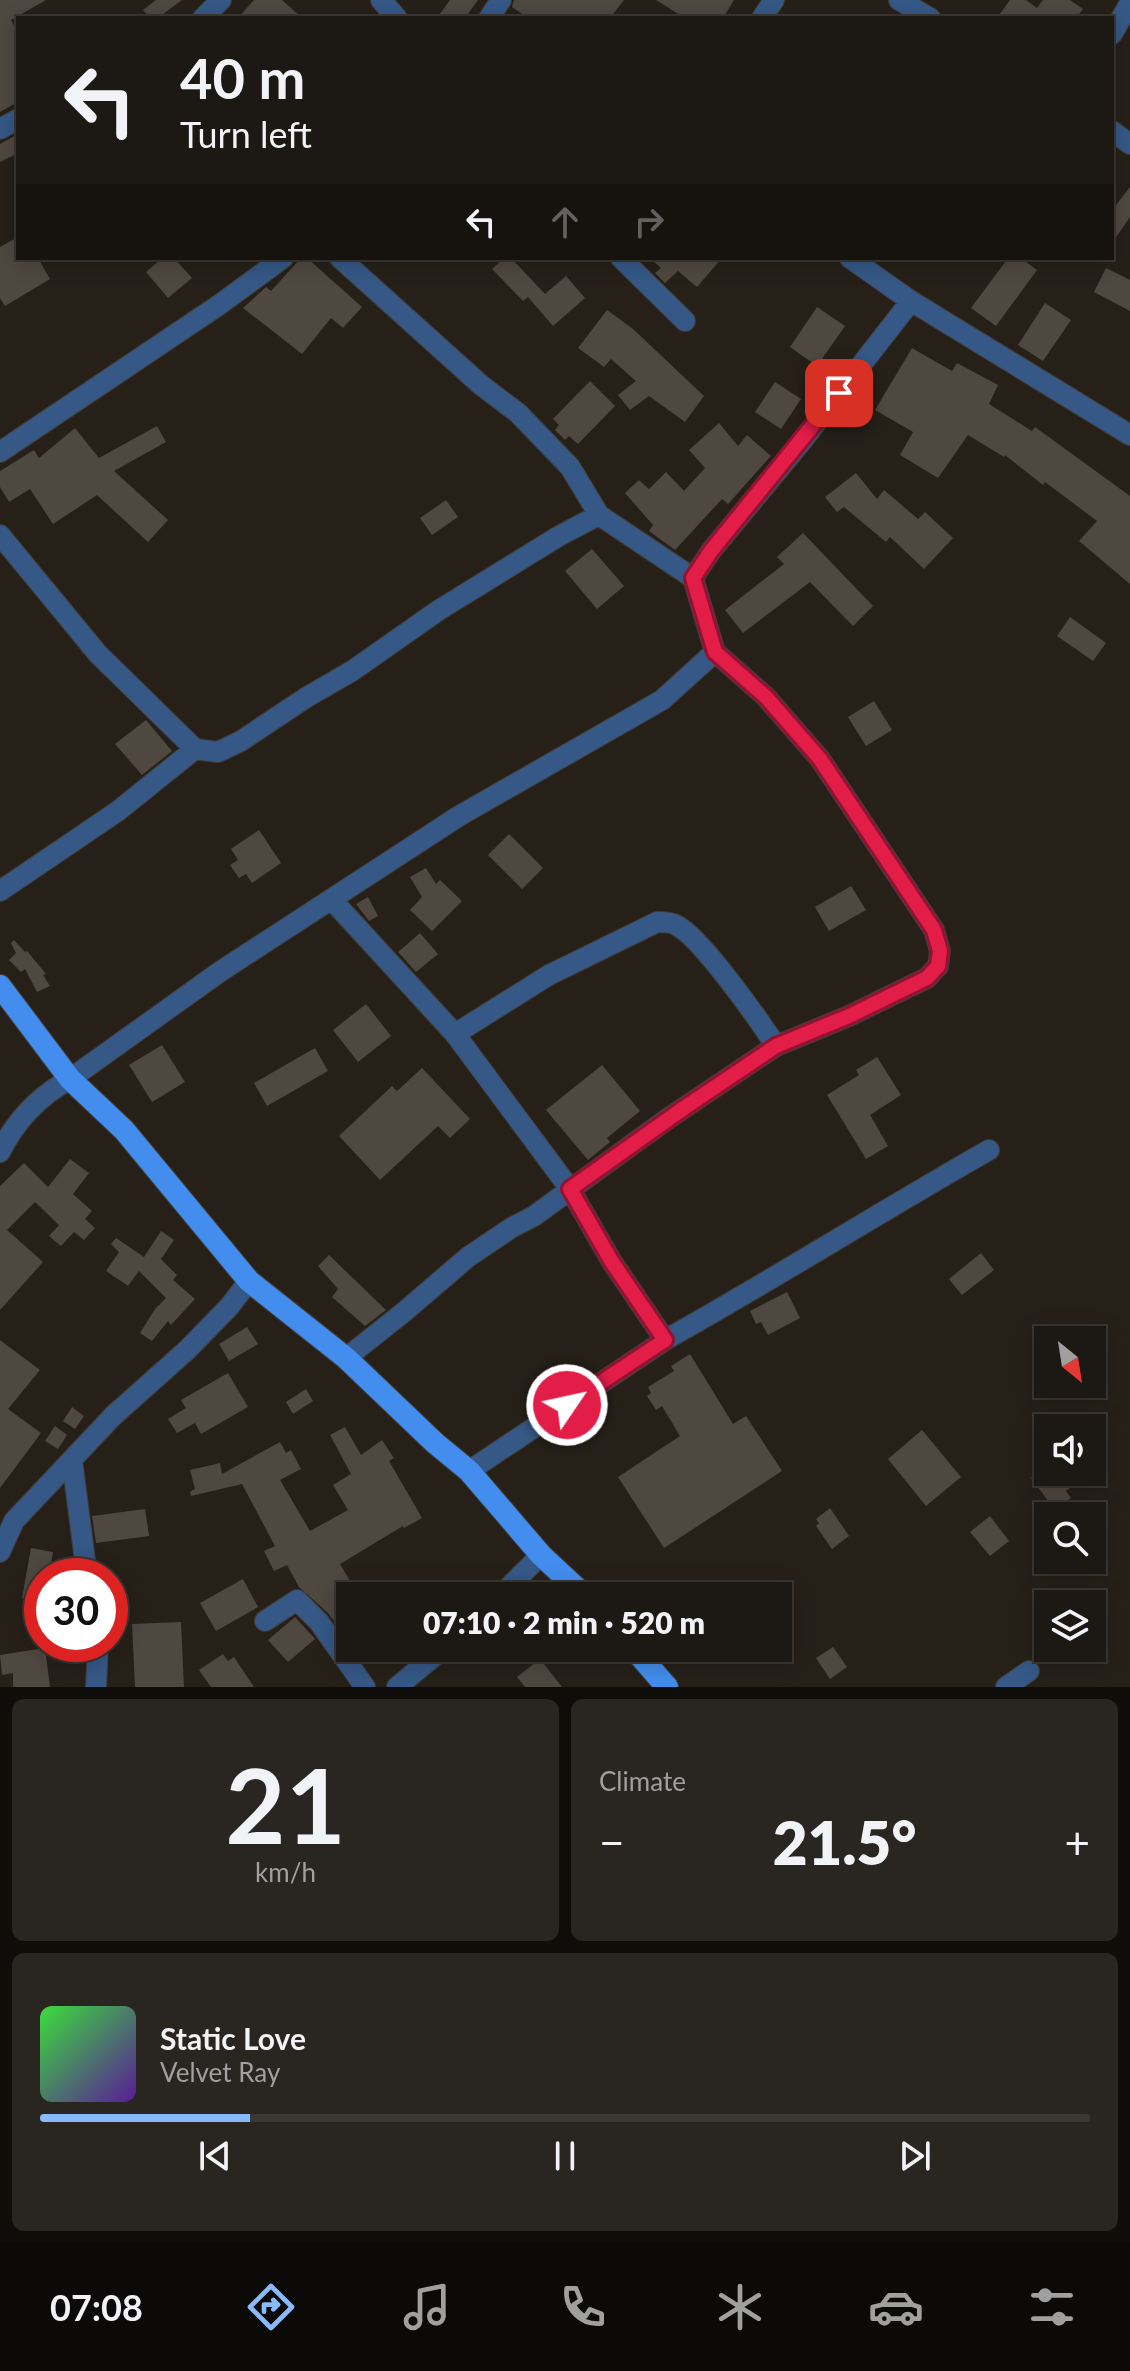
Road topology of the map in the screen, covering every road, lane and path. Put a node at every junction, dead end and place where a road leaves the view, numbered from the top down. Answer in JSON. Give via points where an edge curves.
{"nodes":[{"id":1,"x":221,"y":0,"type":"edge"},
{"id":2,"x":381,"y":0,"type":"edge"},
{"id":3,"x":899,"y":0,"type":"edge"},
{"id":4,"x":1130,"y":3,"type":"edge"},
{"id":5,"x":205,"y":16,"type":"edge"},
{"id":6,"x":395,"y":16,"type":"edge"},
{"id":7,"x":927,"y":16,"type":"edge"},
{"id":8,"x":1114,"y":31,"type":"edge"},
{"id":9,"x":280,"y":260,"type":"edge"},
{"id":10,"x":342,"y":260,"type":"edge"},
{"id":11,"x":623,"y":260,"type":"edge"},
{"id":12,"x":853,"y":260,"type":"edge"},
{"id":13,"x":911,"y":301,"type":"junction"},
{"id":14,"x":685,"y":321,"type":"dead end"},
{"id":15,"x":1130,"y":435,"type":"edge"},
{"id":16,"x":0,"y":452,"type":"edge"},
{"id":17,"x":599,"y":515,"type":"junction"},
{"id":18,"x":0,"y":535,"type":"edge"},
{"id":19,"x":693,"y":578,"type":"junction"},
{"id":20,"x":715,"y":652,"type":"junction"},
{"id":21,"x":195,"y":749,"type":"junction"},
{"id":22,"x":0,"y":891,"type":"edge"},
{"id":23,"x":332,"y":900,"type":"junction"},
{"id":24,"x":0,"y":986,"type":"edge"},
{"id":25,"x":455,"y":1034,"type":"junction"},
{"id":26,"x":776,"y":1046,"type":"junction"},
{"id":27,"x":70,"y":1079,"type":"junction"},
{"id":28,"x":989,"y":1150,"type":"dead end"},
{"id":29,"x":0,"y":1152,"type":"edge"},
{"id":30,"x":570,"y":1189,"type":"junction"},
{"id":31,"x":249,"y":1281,"type":"junction"},
{"id":32,"x":665,"y":1340,"type":"junction"},
{"id":33,"x":346,"y":1358,"type":"junction"},
{"id":34,"x":72,"y":1460,"type":"junction"},
{"id":35,"x":469,"y":1471,"type":"junction"},
{"id":36,"x":0,"y":1552,"type":"edge"},
{"id":37,"x":541,"y":1555,"type":"junction"},
{"id":38,"x":85,"y":1558,"type":"edge"},
{"id":39,"x":514,"y":1582,"type":"edge"},
{"id":40,"x":570,"y":1582,"type":"edge"},
{"id":41,"x":265,"y":1621,"type":"dead end"},
{"id":42,"x":97,"y":1662,"type":"edge"},
{"id":43,"x":427,"y":1662,"type":"edge"},
{"id":44,"x":645,"y":1662,"type":"edge"},
{"id":45,"x":1029,"y":1671,"type":"dead end"},
{"id":46,"x":96,"y":1687,"type":"edge"},
{"id":47,"x":365,"y":1687,"type":"edge"},
{"id":48,"x":397,"y":1687,"type":"edge"},
{"id":49,"x":667,"y":1687,"type":"edge"},
{"id":50,"x":1006,"y":1687,"type":"edge"}],
"edges":[{"from":1,"to":5,"type":"street"},
{"from":2,"to":6,"type":"street"},
{"from":3,"to":7,"type":"street"},
{"from":4,"to":8,"type":"street"},
{"from":9,"to":16,"type":"street"},
{"from":10,"to":17,"type":"street","via":[[518,413],[570,467]]},
{"from":11,"to":14,"type":"street"},
{"from":12,"to":13,"type":"street"},
{"from":13,"to":15,"type":"street"},
{"from":13,"to":19,"type":"street"},
{"from":17,"to":19,"type":"street"},
{"from":17,"to":21,"type":"street","via":[[439,610],[241,741],[218,752]]},
{"from":18,"to":21,"type":"street","via":[[98,654]]},
{"from":19,"to":20,"type":"street"},
{"from":20,"to":23,"type":"street","via":[[662,700],[459,816]]},
{"from":20,"to":26,"type":"street","via":[[766,697],[820,759],[921,909],[940,951],[938,966],[927,978]]},
{"from":21,"to":22,"type":"street","via":[[118,811]]},
{"from":23,"to":25,"type":"street"},
{"from":23,"to":27,"type":"street"},
{"from":24,"to":27,"type":"main road"},
{"from":25,"to":26,"type":"street","via":[[549,975],[657,922],[674,923],[689,936]]},
{"from":25,"to":30,"type":"street"},
{"from":26,"to":30,"type":"street"},
{"from":27,"to":29,"type":"street","via":[[45,1093],[12,1128]]},
{"from":27,"to":31,"type":"main road","via":[[124,1130]]},
{"from":28,"to":32,"type":"street"},
{"from":30,"to":32,"type":"street"},
{"from":30,"to":33,"type":"street","via":[[468,1257]]},
{"from":31,"to":33,"type":"main road"},
{"from":31,"to":34,"type":"street","via":[[187,1350]]},
{"from":32,"to":35,"type":"street"},
{"from":33,"to":35,"type":"main road"},
{"from":34,"to":36,"type":"street","via":[[14,1521]]},
{"from":34,"to":38,"type":"street"},
{"from":35,"to":37,"type":"main road"},
{"from":37,"to":39,"type":"street"},
{"from":37,"to":40,"type":"main road"},
{"from":41,"to":47,"type":"street","via":[[297,1600]]},
{"from":42,"to":46,"type":"street"},
{"from":43,"to":48,"type":"street"},
{"from":44,"to":49,"type":"main road"},
{"from":45,"to":50,"type":"street"}]}
